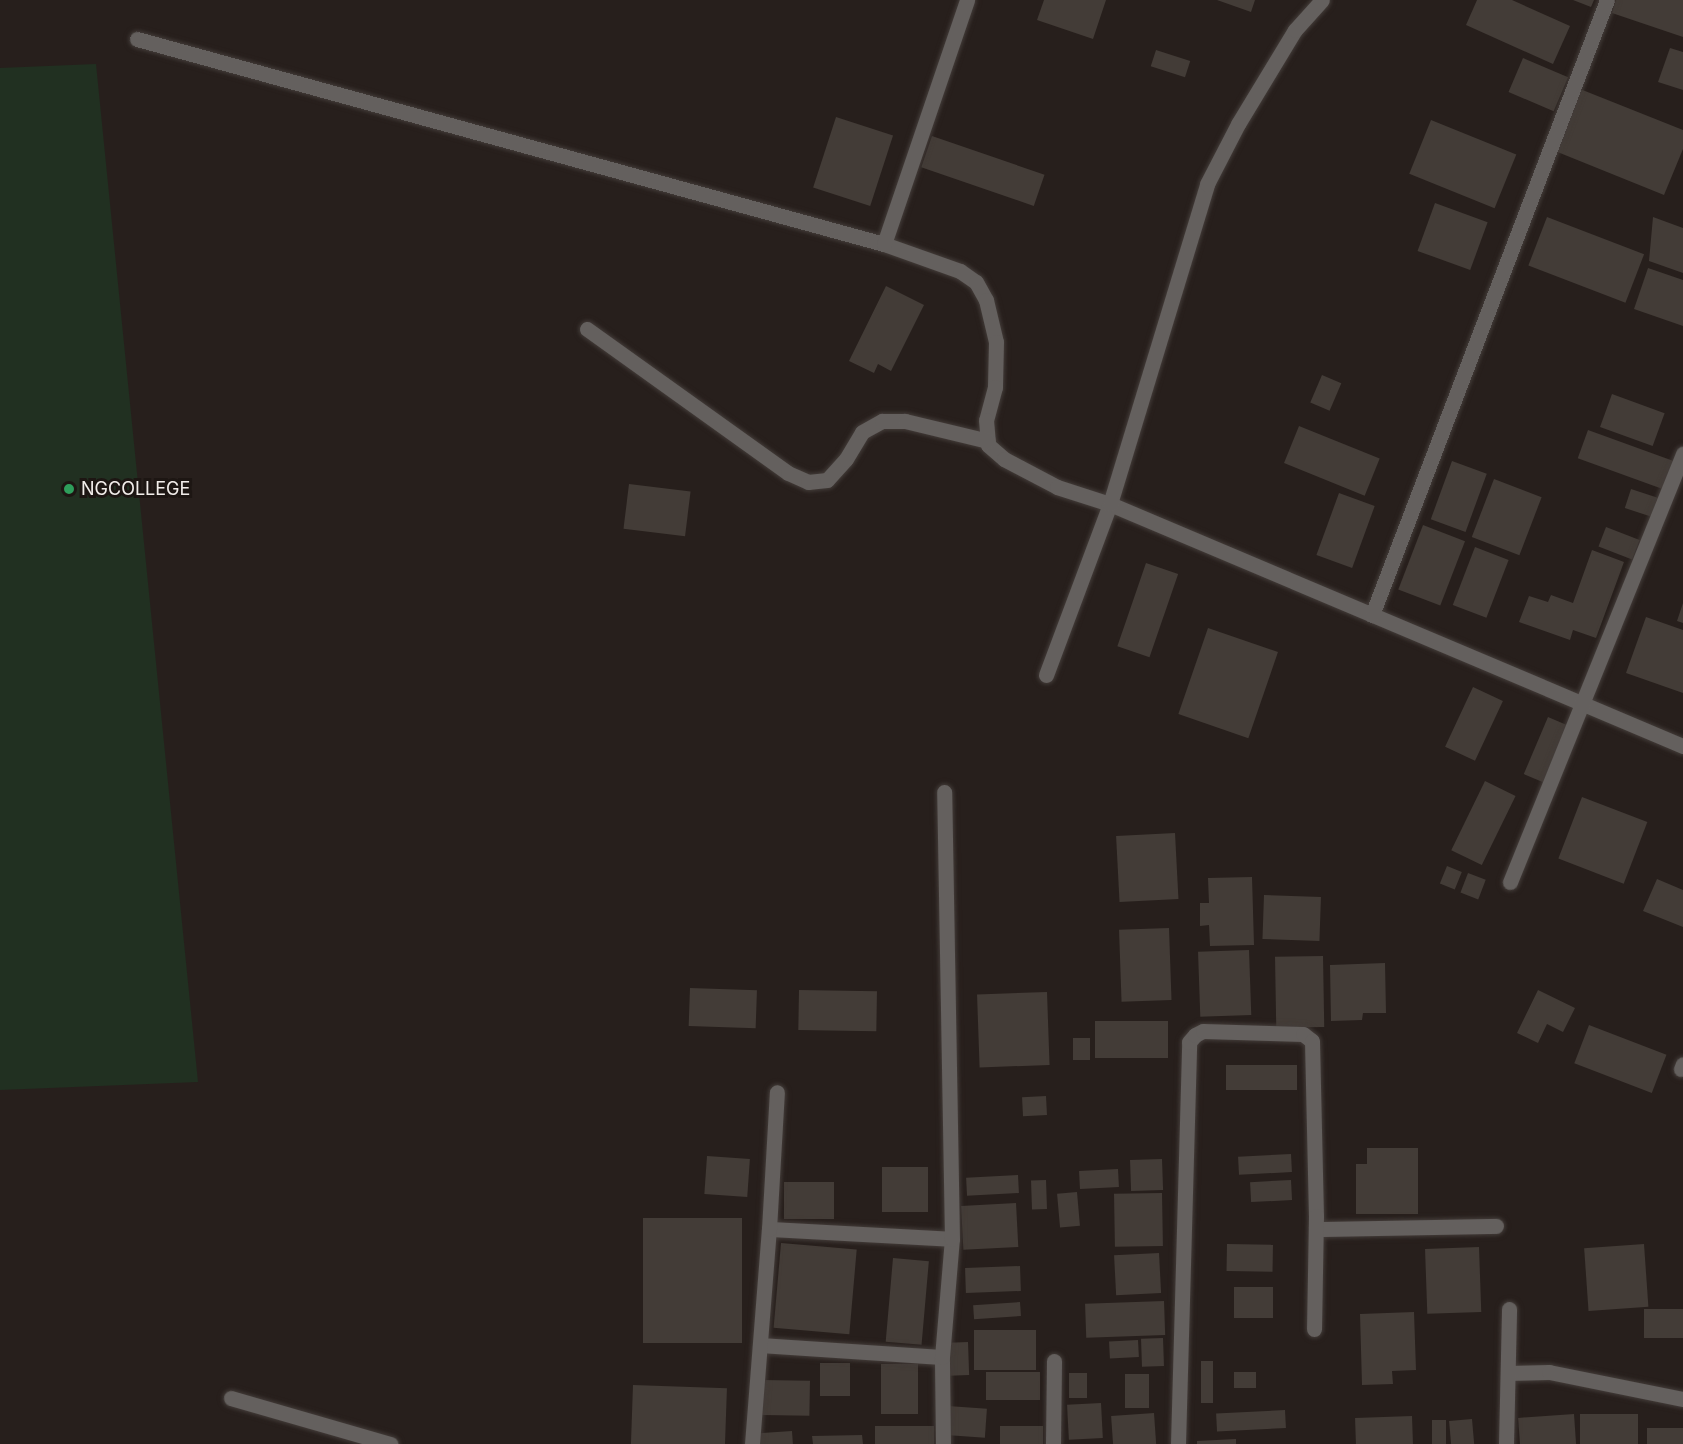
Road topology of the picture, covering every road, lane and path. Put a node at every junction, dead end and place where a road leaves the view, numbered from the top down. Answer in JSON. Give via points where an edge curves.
{"nodes":[{"id":1,"x":967,"y":0,"type":"edge"},
{"id":2,"x":1322,"y":0,"type":"edge"},
{"id":3,"x":1607,"y":0,"type":"edge"},
{"id":4,"x":137,"y":39,"type":"dead end"},
{"id":5,"x":884,"y":244,"type":"junction"},
{"id":6,"x":587,"y":329,"type":"dead end"},
{"id":7,"x":988,"y":441,"type":"junction"},
{"id":8,"x":1683,"y":454,"type":"edge"},
{"id":9,"x":1110,"y":504,"type":"junction"},
{"id":10,"x":1372,"y":615,"type":"junction"},
{"id":11,"x":1046,"y":675,"type":"dead end"},
{"id":12,"x":1584,"y":703,"type":"junction"},
{"id":13,"x":1683,"y":746,"type":"edge"},
{"id":14,"x":944,"y":792,"type":"dead end"},
{"id":15,"x":1510,"y":882,"type":"dead end"},
{"id":16,"x":777,"y":1092,"type":"dead end"},
{"id":17,"x":1496,"y":1226,"type":"dead end"},
{"id":18,"x":770,"y":1229,"type":"junction"},
{"id":19,"x":1316,"y":1229,"type":"junction"},
{"id":20,"x":952,"y":1239,"type":"junction"},
{"id":21,"x":1509,"y":1309,"type":"dead end"},
{"id":22,"x":1314,"y":1329,"type":"dead end"},
{"id":23,"x":760,"y":1345,"type":"junction"},
{"id":24,"x":942,"y":1357,"type":"junction"},
{"id":25,"x":1054,"y":1360,"type":"dead end"},
{"id":26,"x":1508,"y":1373,"type":"junction"},
{"id":27,"x":231,"y":1398,"type":"dead end"},
{"id":28,"x":1683,"y":1399,"type":"edge"},
{"id":29,"x":390,"y":1444,"type":"edge"},
{"id":30,"x":752,"y":1444,"type":"edge"},
{"id":31,"x":943,"y":1444,"type":"edge"},
{"id":32,"x":1053,"y":1444,"type":"edge"},
{"id":33,"x":1178,"y":1444,"type":"edge"},
{"id":34,"x":1506,"y":1444,"type":"edge"}],
"edges":[{"from":1,"to":5,"type":"street"},
{"from":2,"to":9,"type":"street","via":[[1295,30],[1207,184]]},
{"from":3,"to":10,"type":"street"},
{"from":4,"to":5,"type":"street"},
{"from":5,"to":7,"type":"street","via":[[960,271],[976,282],[986,300],[996,342],[995,387],[986,420]]},
{"from":6,"to":7,"type":"street","via":[[788,473],[808,482],[827,480],[862,432],[882,422],[904,421]]},
{"from":7,"to":9,"type":"street","via":[[1004,459],[1057,487]]},
{"from":8,"to":12,"type":"street"},
{"from":9,"to":10,"type":"street"},
{"from":9,"to":11,"type":"street"},
{"from":10,"to":12,"type":"street"},
{"from":12,"to":13,"type":"street"},
{"from":12,"to":15,"type":"street"},
{"from":14,"to":20,"type":"street"},
{"from":16,"to":18,"type":"street"},
{"from":17,"to":19,"type":"street"},
{"from":18,"to":20,"type":"street"},
{"from":18,"to":23,"type":"street"},
{"from":19,"to":22,"type":"street"},
{"from":19,"to":33,"type":"street","via":[[1312,1041],[1303,1034],[1203,1031],[1195,1035],[1190,1042]]},
{"from":20,"to":24,"type":"street"},
{"from":21,"to":26,"type":"street"},
{"from":23,"to":24,"type":"street"},
{"from":23,"to":30,"type":"street"},
{"from":24,"to":31,"type":"street"},
{"from":25,"to":32,"type":"street"},
{"from":26,"to":28,"type":"street","via":[[1549,1372]]},
{"from":26,"to":34,"type":"street"},
{"from":27,"to":29,"type":"street"}]}
